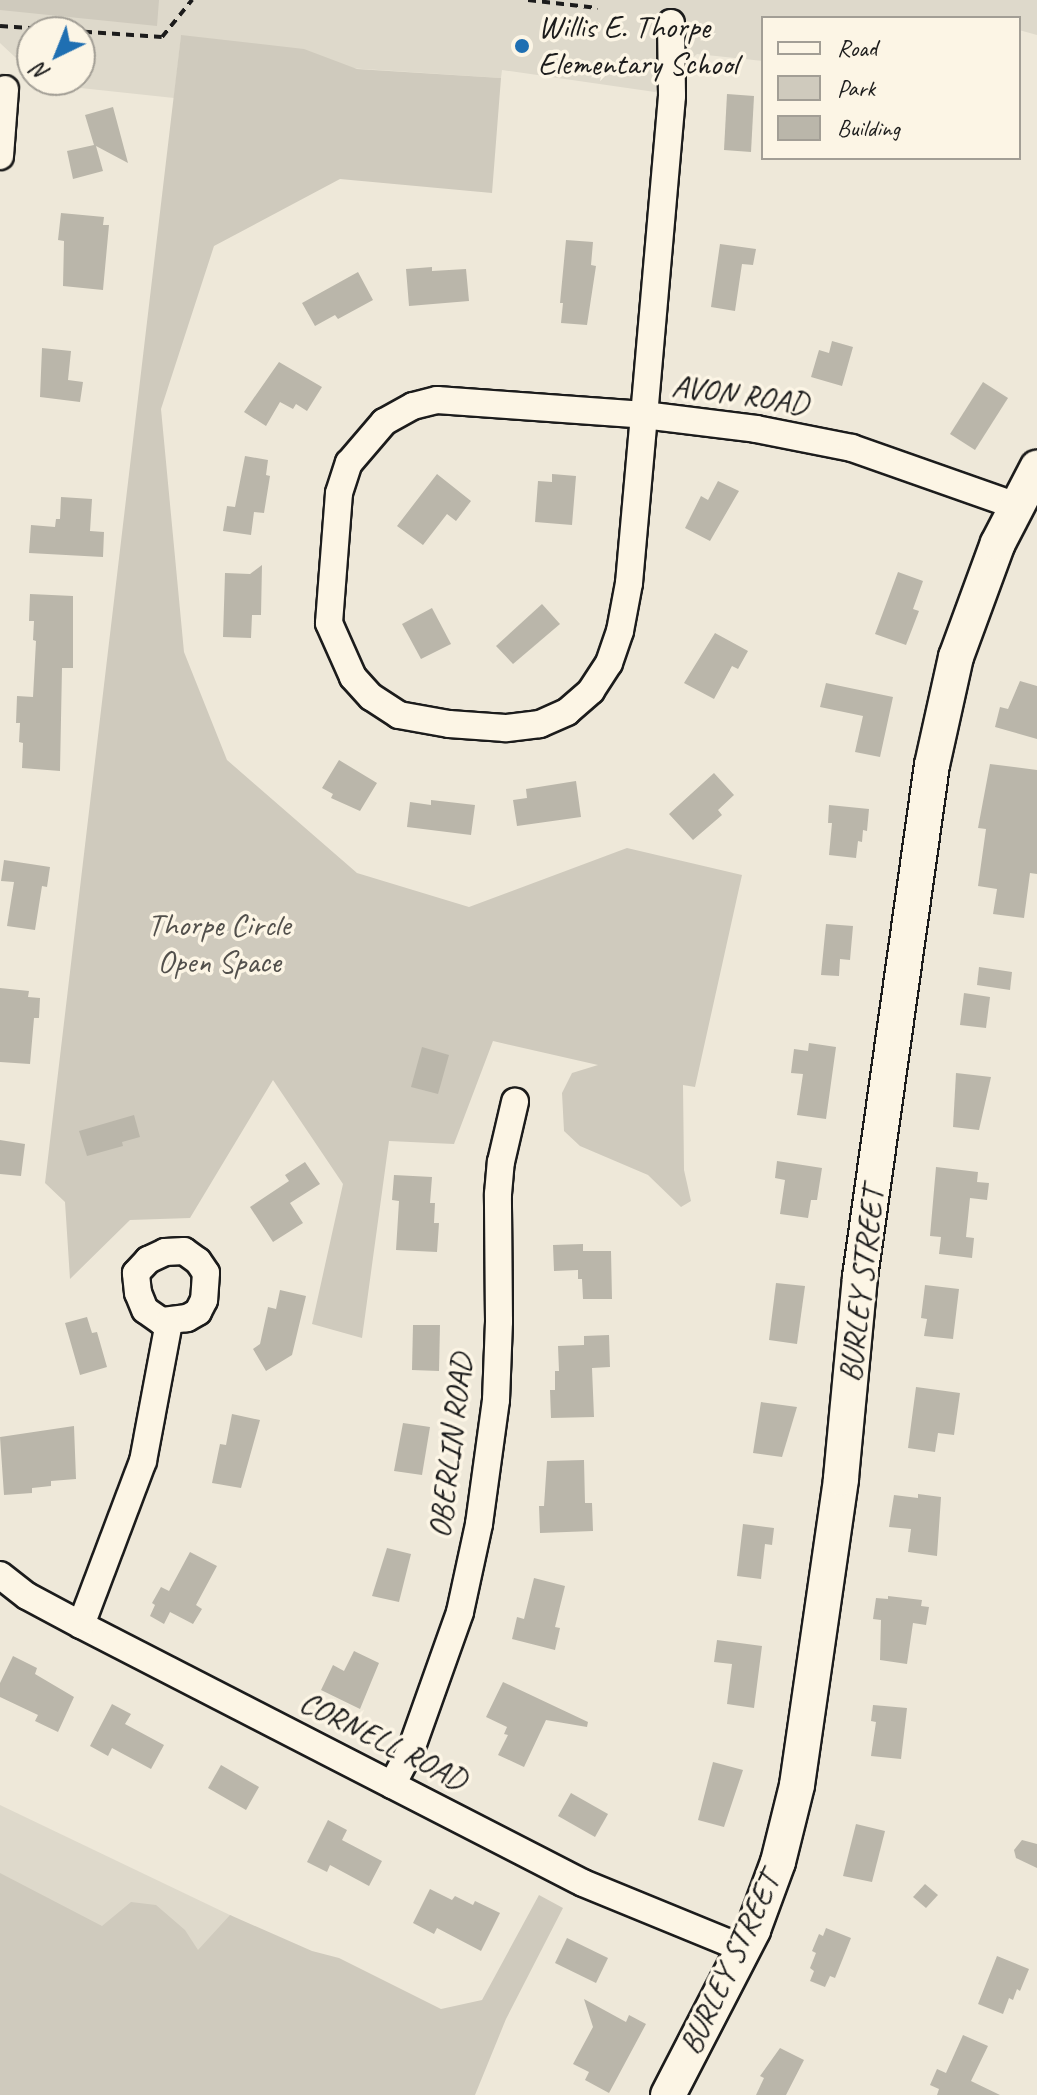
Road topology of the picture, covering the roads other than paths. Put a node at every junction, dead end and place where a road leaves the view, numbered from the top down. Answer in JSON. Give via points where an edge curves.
{"nodes":[{"id":1,"x":671,"y":23,"type":"dead end"},
{"id":2,"x":5,"y":89,"type":"dead end"},
{"id":3,"x":0,"y":156,"type":"edge"},
{"id":4,"x":644,"y":415,"type":"junction"},
{"id":5,"x":1037,"y":468,"type":"edge"},
{"id":6,"x":1017,"y":506,"type":"junction"},
{"id":7,"x":515,"y":1102,"type":"dead end"},
{"id":8,"x":169,"y":1322,"type":"dead end"},
{"id":9,"x":0,"y":1575,"type":"edge"},
{"id":10,"x":81,"y":1625,"type":"junction"},
{"id":11,"x":392,"y":1785,"type":"junction"},
{"id":12,"x":744,"y":1949,"type":"junction"},
{"id":13,"x":668,"y":2095,"type":"edge"}],
"edges":[{"from":1,"to":4,"type":"street","name":"AVON ROAD","via":[[672,96]]},
{"from":2,"to":3,"type":"street"},
{"from":4,"to":4,"type":"street","via":[[437,400],[384,422],[349,463],[339,493],[329,623],[353,677],[371,697],[399,715],[505,728],[540,724],[567,712],[591,691],[609,663],[620,631]]},
{"from":4,"to":6,"type":"street","name":"AVON ROAD","via":[[852,448]]},
{"from":5,"to":6,"type":"main road","name":"BURLEY STREET"},
{"from":6,"to":12,"type":"main road","name":"BURLEY STREET","via":[[956,657],[932,765],[860,1277],[841,1478],[797,1785],[778,1862]]},
{"from":7,"to":11,"type":"street","name":"OBERLIN ROAD","via":[[498,1194],[496,1400],[479,1524],[460,1612],[412,1747]]},
{"from":8,"to":10,"type":"street","via":[[143,1461]]},
{"from":9,"to":10,"type":"street","name":"CORNELL ROAD"},
{"from":10,"to":11,"type":"street","name":"CORNELL ROAD"},
{"from":11,"to":12,"type":"street","name":"CORNELL ROAD","via":[[583,1883]]},
{"from":12,"to":13,"type":"main road","name":"BURLEY STREET"}]}
